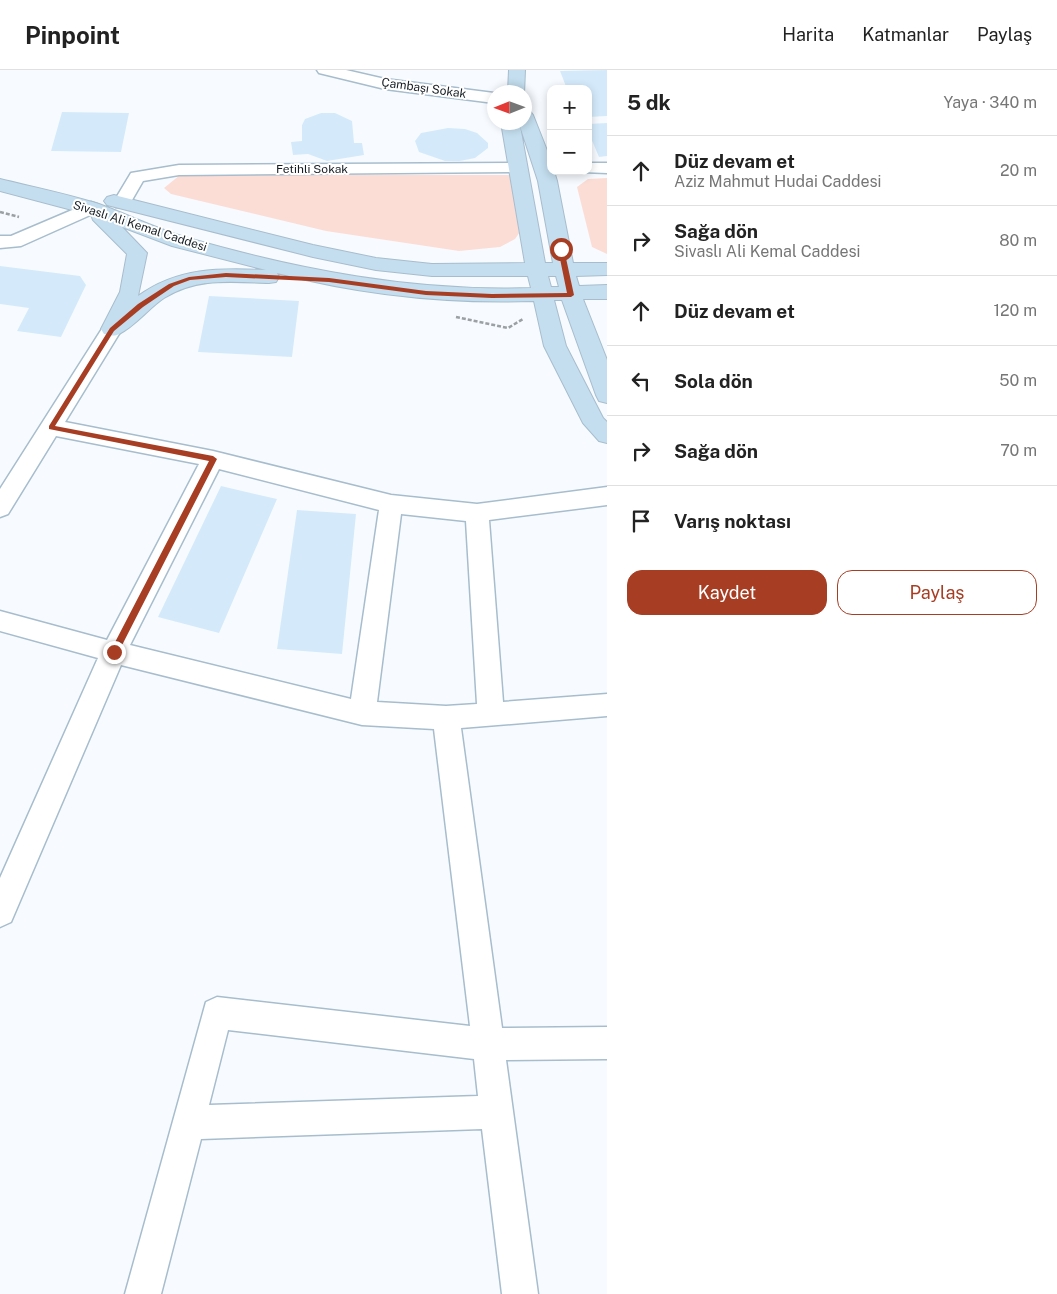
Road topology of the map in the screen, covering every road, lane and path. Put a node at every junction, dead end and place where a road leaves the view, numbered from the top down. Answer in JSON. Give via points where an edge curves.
{"nodes":[{"id":1,"x":325,"y":70,"type":"edge"},
{"id":2,"x":516,"y":70,"type":"edge"},
{"id":3,"x":517,"y":85,"type":"edge"},
{"id":4,"x":487,"y":97,"type":"edge"},
{"id":5,"x":511,"y":130,"type":"edge"},
{"id":6,"x":532,"y":130,"type":"edge"},
{"id":7,"x":517,"y":168,"type":"junction"},
{"id":8,"x":547,"y":168,"type":"edge"},
{"id":9,"x":592,"y":168,"type":"edge"},
{"id":10,"x":607,"y":168,"type":"edge"},
{"id":11,"x":0,"y":173,"type":"edge"},
{"id":12,"x":548,"y":175,"type":"edge"},
{"id":13,"x":0,"y":185,"type":"edge"},
{"id":14,"x":122,"y":203,"type":"junction"},
{"id":15,"x":91,"y":208,"type":"junction"},
{"id":16,"x":0,"y":242,"type":"edge"},
{"id":17,"x":607,"y":269,"type":"edge"},
{"id":18,"x":537,"y":270,"type":"junction"},
{"id":19,"x":566,"y":270,"type":"junction"},
{"id":20,"x":329,"y":280,"type":"junction"},
{"id":21,"x":607,"y":292,"type":"edge"},
{"id":22,"x":543,"y":294,"type":"junction"},
{"id":23,"x":571,"y":295,"type":"junction"},
{"id":24,"x":112,"y":330,"type":"junction"},
{"id":25,"x":607,"y":395,"type":"edge"},
{"id":26,"x":51,"y":427,"type":"junction"},
{"id":27,"x":607,"y":435,"type":"edge"},
{"id":28,"x":213,"y":459,"type":"junction"},
{"id":29,"x":607,"y":496,"type":"edge"},
{"id":30,"x":391,"y":504,"type":"junction"},
{"id":31,"x":0,"y":508,"type":"edge"},
{"id":32,"x":477,"y":513,"type":"junction"},
{"id":33,"x":0,"y":621,"type":"edge"},
{"id":34,"x":114,"y":652,"type":"junction"},
{"id":35,"x":607,"y":705,"type":"edge"},
{"id":36,"x":362,"y":713,"type":"junction"},
{"id":37,"x":491,"y":714,"type":"junction"},
{"id":38,"x":446,"y":718,"type":"junction"},
{"id":39,"x":0,"y":912,"type":"edge"},
{"id":40,"x":607,"y":1043,"type":"edge"},
{"id":41,"x":486,"y":1044,"type":"junction"},
{"id":42,"x":496,"y":1112,"type":"junction"},
{"id":43,"x":189,"y":1123,"type":"junction"},
{"id":44,"x":143,"y":1294,"type":"edge"},
{"id":45,"x":520,"y":1294,"type":"edge"}],
"edges":[{"from":1,"to":4,"type":"street","name":"Çambaşı Sokak","via":[[385,84]]},
{"from":2,"to":3,"type":"main road"},
{"from":5,"to":7,"type":"main road"},
{"from":6,"to":8,"type":"main road"},
{"from":7,"to":14,"type":"street","name":"Fetihli Sokak","via":[[179,170],[137,177]]},
{"from":7,"to":18,"type":"main road"},
{"from":9,"to":10,"type":"street"},
{"from":11,"to":14,"type":"main road","name":"Sivaslı Ali Kemal Caddesi"},
{"from":12,"to":19,"type":"main road"},
{"from":13,"to":15,"type":"main road","name":"Sivaslı Ali Kemal Caddesi"},
{"from":14,"to":18,"type":"main road","name":"Sivaslı Ali Kemal Caddesi","via":[[376,264],[432,270]]},
{"from":15,"to":16,"type":"street","via":[[14,242]]},
{"from":15,"to":20,"type":"main road","name":"Sivaslı Ali Kemal Caddesi","via":[[179,242]]},
{"from":15,"to":24,"type":"main road","via":[[137,253],[130,292]]},
{"from":17,"to":19,"type":"main road","name":"Sivaslı Ali Kemal Caddesi"},
{"from":18,"to":19,"type":"main road","name":"Sivaslı Ali Kemal Caddesi"},
{"from":18,"to":22,"type":"main road"},
{"from":19,"to":23,"type":"main road"},
{"from":20,"to":22,"type":"main road","name":"Sivaslı Ali Kemal Caddesi","via":[[426,293]]},
{"from":20,"to":24,"type":"main road","via":[[226,275],[189,278],[140,306]]},
{"from":21,"to":23,"type":"main road","name":"Sivaslı Ali Kemal Caddesi"},
{"from":22,"to":23,"type":"main road","name":"Sivaslı Ali Kemal Caddesi"},
{"from":22,"to":27,"type":"main road","via":[[555,346],[594,423]]},
{"from":23,"to":25,"type":"main road"},
{"from":24,"to":26,"type":"street"},
{"from":26,"to":28,"type":"street"},
{"from":26,"to":31,"type":"street"},
{"from":28,"to":30,"type":"street"},
{"from":28,"to":34,"type":"street"},
{"from":29,"to":32,"type":"street"},
{"from":30,"to":32,"type":"street"},
{"from":30,"to":36,"type":"street"},
{"from":32,"to":37,"type":"street"},
{"from":33,"to":34,"type":"street"},
{"from":34,"to":36,"type":"street"},
{"from":34,"to":39,"type":"street"},
{"from":35,"to":37,"type":"street"},
{"from":36,"to":38,"type":"street"},
{"from":37,"to":38,"type":"street"},
{"from":38,"to":41,"type":"street"},
{"from":40,"to":41,"type":"street"},
{"from":41,"to":42,"type":"street"},
{"from":41,"to":43,"type":"street","via":[[217,1013]]},
{"from":42,"to":43,"type":"street"},
{"from":42,"to":45,"type":"street"},
{"from":43,"to":44,"type":"street"}]}
